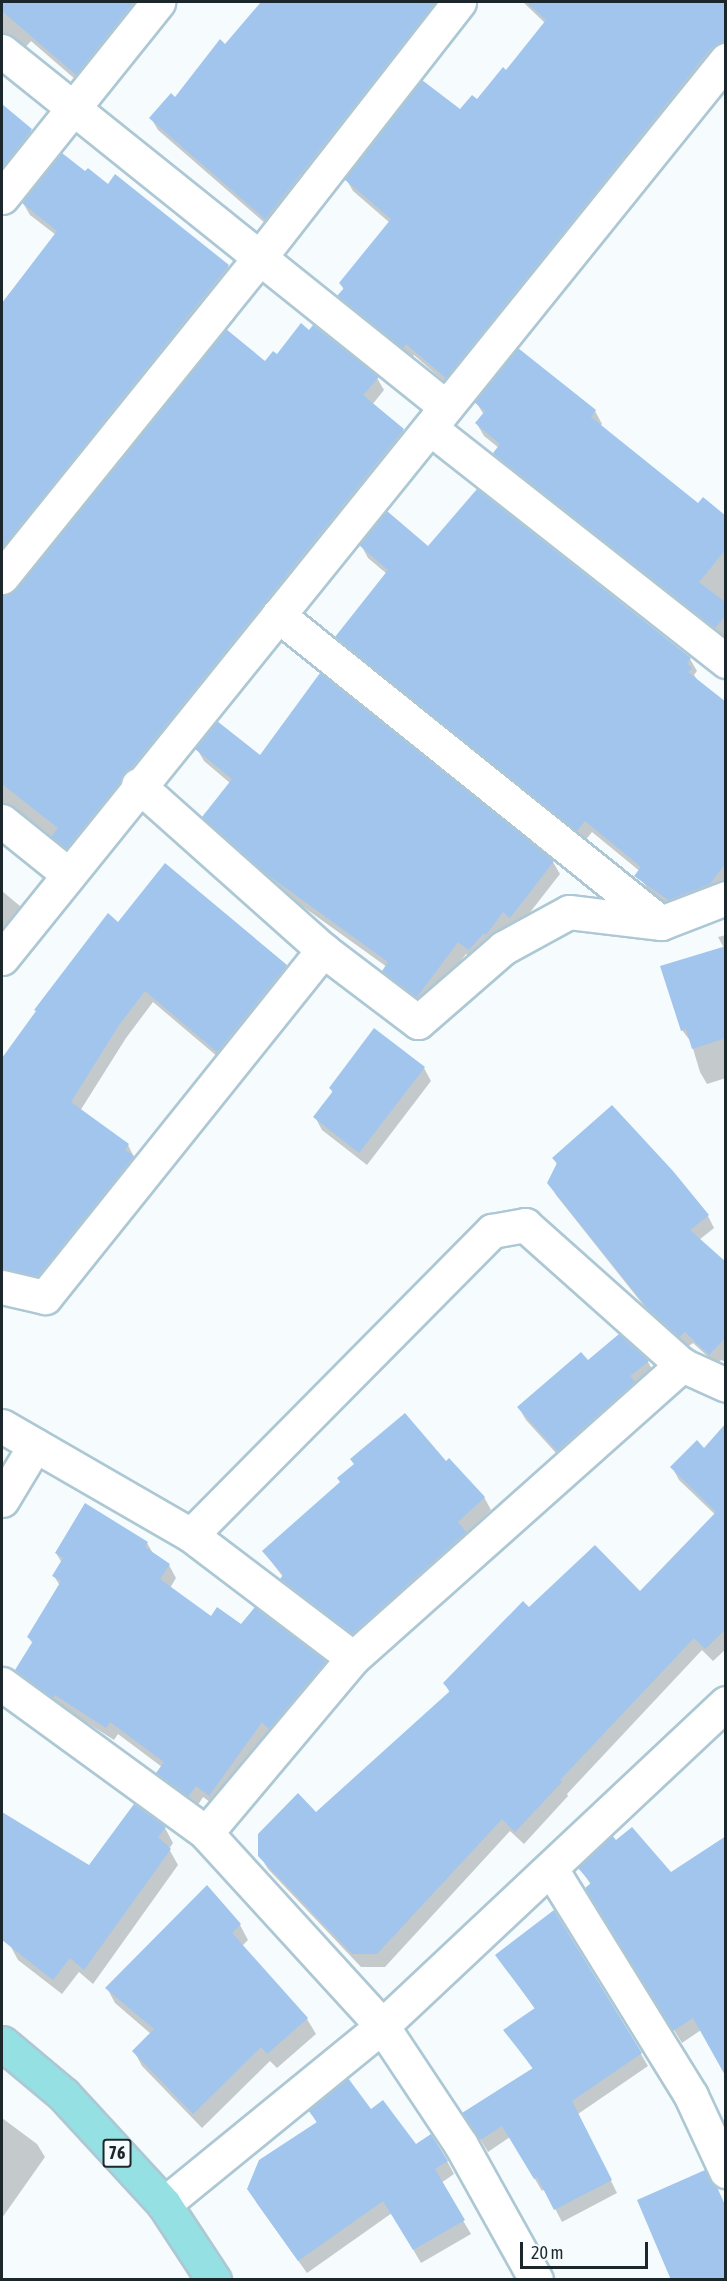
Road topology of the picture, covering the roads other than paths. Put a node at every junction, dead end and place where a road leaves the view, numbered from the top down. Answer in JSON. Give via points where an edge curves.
{"nodes":[{"id":1,"x":158,"y":2,"type":"edge"},
{"id":2,"x":459,"y":2,"type":"edge"},
{"id":3,"x":2,"y":51,"type":"edge"},
{"id":4,"x":726,"y":60,"type":"edge"},
{"id":5,"x":74,"y":108,"type":"junction"},
{"id":6,"x":2,"y":198,"type":"edge"},
{"id":7,"x":259,"y":258,"type":"junction"},
{"id":8,"x":438,"y":418,"type":"junction"},
{"id":9,"x":2,"y":577,"type":"edge"},
{"id":10,"x":278,"y":615,"type":"junction"},
{"id":11,"x":726,"y":661,"type":"edge"},
{"id":12,"x":138,"y":785,"type":"junction"},
{"id":13,"x":2,"y":821,"type":"edge"},
{"id":14,"x":68,"y":874,"type":"junction"},
{"id":15,"x":726,"y":898,"type":"edge"},
{"id":16,"x":661,"y":923,"type":"junction"},
{"id":17,"x":322,"y":950,"type":"junction"},
{"id":18,"x":2,"y":958,"type":"edge"},
{"id":19,"x":2,"y":1287,"type":"edge"},
{"id":20,"x":682,"y":1365,"type":"junction"},
{"id":21,"x":726,"y":1385,"type":"edge"},
{"id":22,"x":2,"y":1426,"type":"edge"},
{"id":23,"x":35,"y":1445,"type":"junction"},
{"id":24,"x":2,"y":1500,"type":"edge"},
{"id":25,"x":191,"y":1535,"type":"junction"},
{"id":26,"x":353,"y":1658,"type":"junction"},
{"id":27,"x":2,"y":1684,"type":"edge"},
{"id":28,"x":722,"y":1716,"type":"edge"},
{"id":29,"x":206,"y":1833,"type":"junction"},
{"id":30,"x":551,"y":1869,"type":"junction"},
{"id":31,"x":382,"y":2026,"type":"junction"},
{"id":32,"x":2,"y":2043,"type":"edge"},
{"id":33,"x":726,"y":2171,"type":"edge"},
{"id":34,"x":164,"y":2204,"type":"junction"},
{"id":35,"x":214,"y":2280,"type":"edge"},
{"id":36,"x":536,"y":2280,"type":"edge"}],
"edges":[{"from":1,"to":5,"type":"street"},
{"from":2,"to":7,"type":"street"},
{"from":3,"to":5,"type":"street"},
{"from":4,"to":8,"type":"street"},
{"from":5,"to":6,"type":"street"},
{"from":5,"to":7,"type":"street"},
{"from":7,"to":8,"type":"street"},
{"from":7,"to":9,"type":"street"},
{"from":8,"to":10,"type":"street"},
{"from":8,"to":11,"type":"street"},
{"from":10,"to":12,"type":"street"},
{"from":10,"to":16,"type":"street"},
{"from":12,"to":14,"type":"street"},
{"from":12,"to":17,"type":"street"},
{"from":13,"to":14,"type":"street"},
{"from":14,"to":18,"type":"street"},
{"from":15,"to":16,"type":"street"},
{"from":16,"to":17,"type":"street","via":[[569,912],[503,948],[418,1023]]},
{"from":17,"to":19,"type":"street","via":[[45,1298]]},
{"from":20,"to":21,"type":"street"},
{"from":20,"to":25,"type":"street","via":[[525,1225],[492,1231]]},
{"from":20,"to":26,"type":"street"},
{"from":22,"to":23,"type":"street"},
{"from":23,"to":24,"type":"street"},
{"from":23,"to":25,"type":"street"},
{"from":25,"to":26,"type":"street"},
{"from":26,"to":29,"type":"street"},
{"from":27,"to":29,"type":"street"},
{"from":28,"to":30,"type":"street"},
{"from":29,"to":31,"type":"street"},
{"from":30,"to":31,"type":"street"},
{"from":30,"to":33,"type":"street","via":[[691,2096]]},
{"from":31,"to":34,"type":"street"},
{"from":31,"to":36,"type":"street","via":[[461,2145]]},
{"from":32,"to":34,"type":"main road","number":"76","via":[[63,2094]]},
{"from":34,"to":35,"type":"main road","number":"76"}]}
